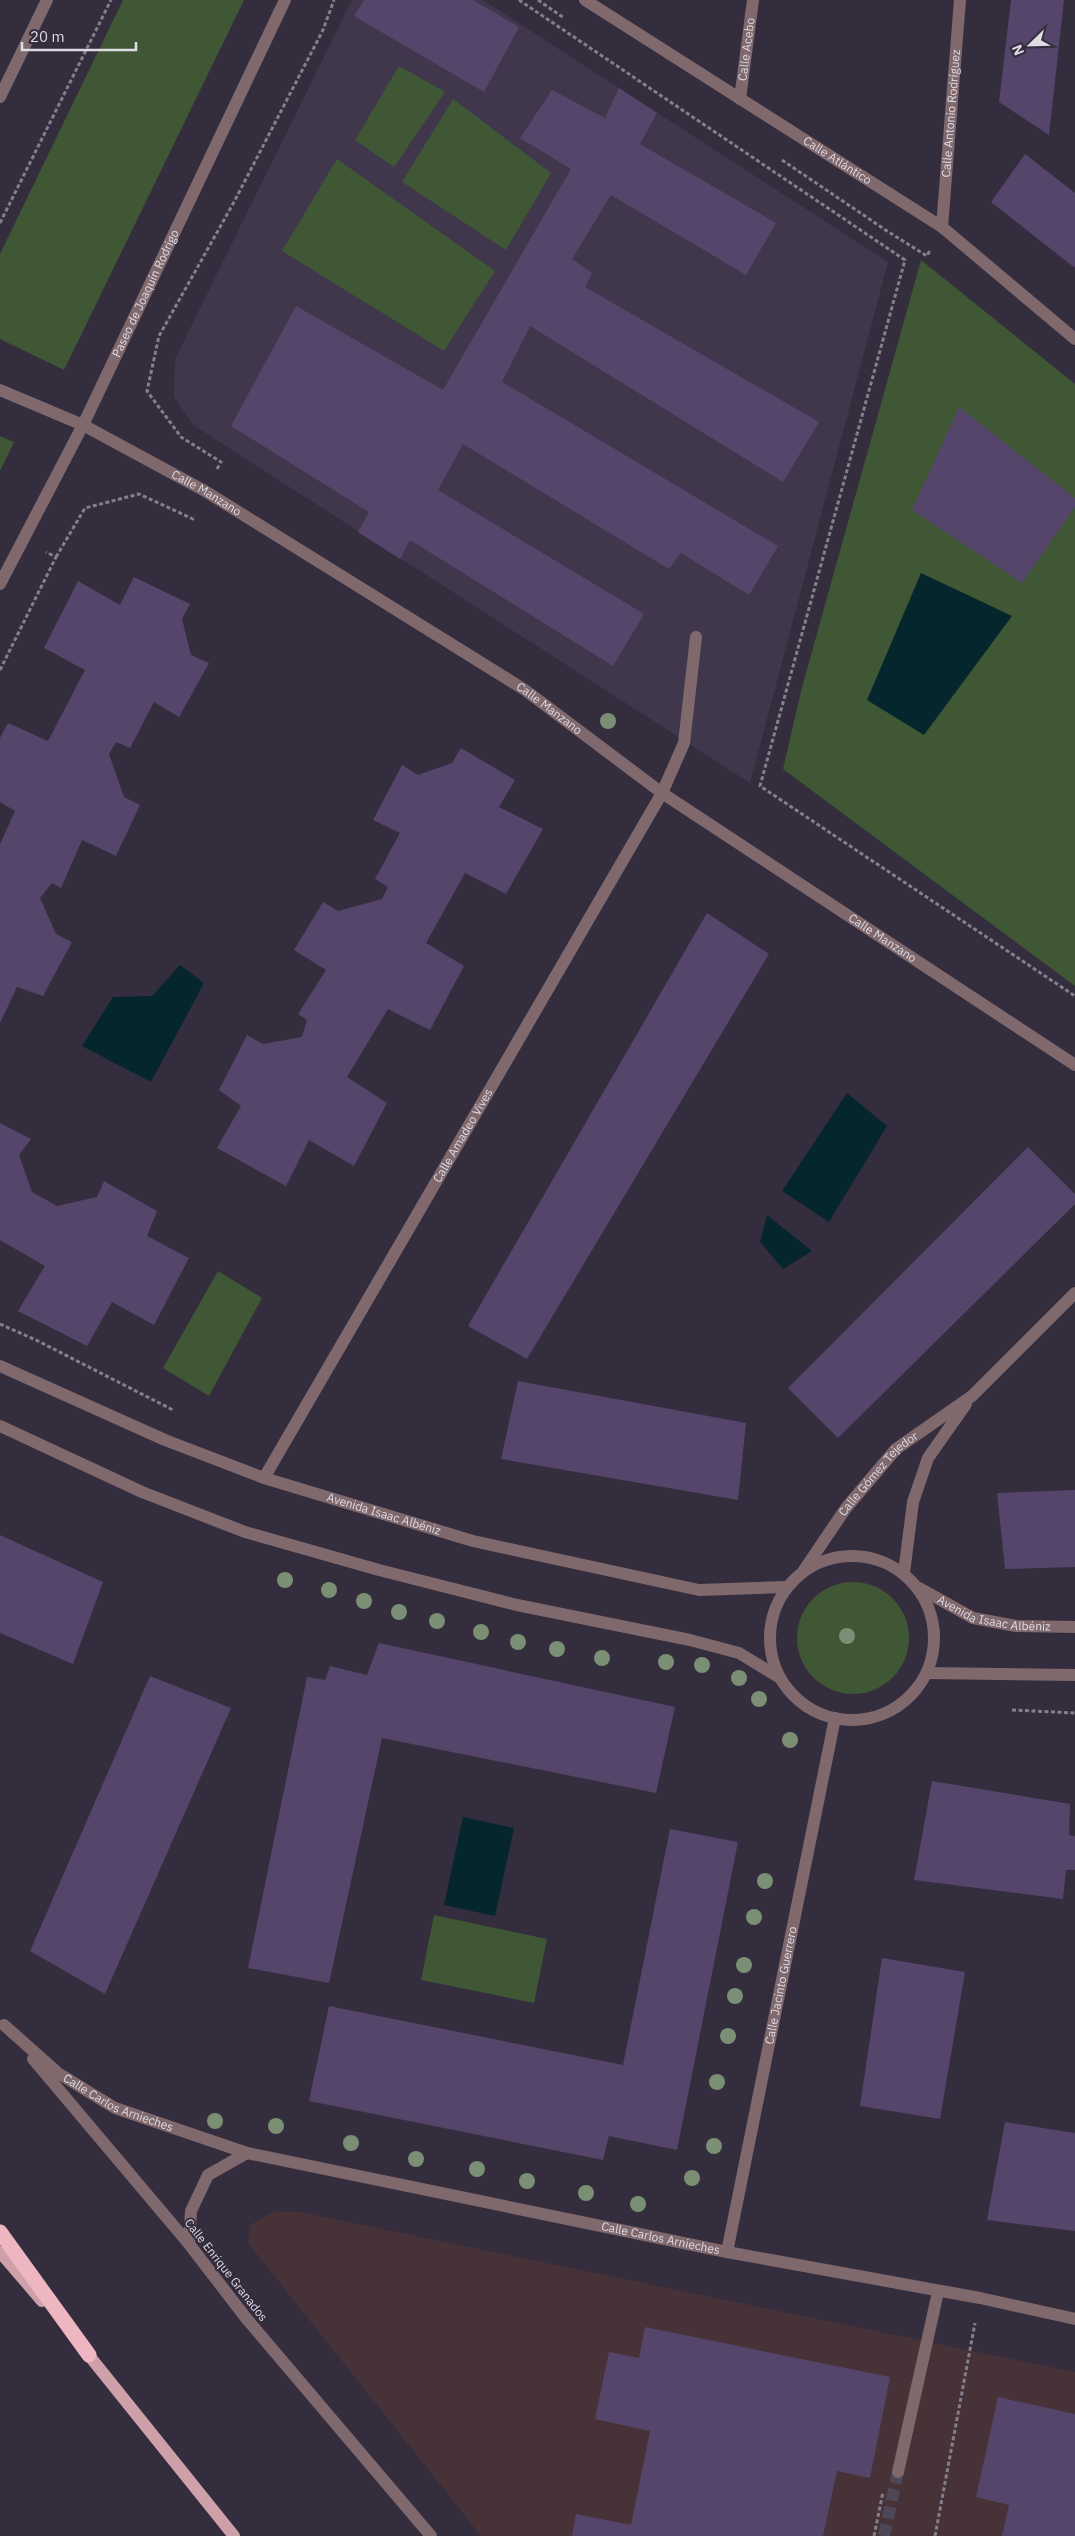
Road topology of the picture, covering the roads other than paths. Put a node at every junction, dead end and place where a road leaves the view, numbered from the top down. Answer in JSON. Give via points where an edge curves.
{"nodes":[{"id":1,"x":46,"y":0,"type":"edge"},
{"id":2,"x":285,"y":0,"type":"edge"},
{"id":3,"x":585,"y":0,"type":"edge"},
{"id":4,"x":753,"y":0,"type":"edge"},
{"id":5,"x":960,"y":0,"type":"edge"},
{"id":6,"x":0,"y":97,"type":"edge"},
{"id":7,"x":740,"y":99,"type":"junction"},
{"id":8,"x":942,"y":227,"type":"junction"},
{"id":9,"x":1075,"y":339,"type":"edge"},
{"id":10,"x":0,"y":390,"type":"edge"},
{"id":11,"x":82,"y":425,"type":"junction"},
{"id":12,"x":0,"y":584,"type":"edge"},
{"id":13,"x":696,"y":637,"type":"dead end"},
{"id":14,"x":662,"y":793,"type":"junction"},
{"id":15,"x":1075,"y":1066,"type":"edge"},
{"id":16,"x":1075,"y":1293,"type":"edge"},
{"id":17,"x":0,"y":1366,"type":"edge"},
{"id":18,"x":972,"y":1396,"type":"junction"},
{"id":19,"x":0,"y":1426,"type":"edge"},
{"id":20,"x":264,"y":1478,"type":"junction"},
{"id":21,"x":804,"y":1570,"type":"junction"},
{"id":22,"x":904,"y":1573,"type":"junction"},
{"id":23,"x":786,"y":1587,"type":"junction"},
{"id":24,"x":918,"y":1587,"type":"junction"},
{"id":25,"x":1075,"y":1627,"type":"edge"},
{"id":26,"x":927,"y":1673,"type":"junction"},
{"id":27,"x":1075,"y":1675,"type":"edge"},
{"id":28,"x":780,"y":1678,"type":"junction"},
{"id":29,"x":835,"y":1718,"type":"junction"},
{"id":30,"x":2,"y":2023,"type":"edge"},
{"id":31,"x":247,"y":2153,"type":"junction"},
{"id":32,"x":0,"y":2232,"type":"edge"},
{"id":33,"x":189,"y":2244,"type":"junction"},
{"id":34,"x":0,"y":2252,"type":"edge"},
{"id":35,"x":727,"y":2252,"type":"junction"},
{"id":36,"x":938,"y":2292,"type":"junction"},
{"id":37,"x":1075,"y":2318,"type":"edge"},
{"id":38,"x":89,"y":2355,"type":"junction"},
{"id":39,"x":898,"y":2472,"type":"tunnel mouth"},
{"id":40,"x":234,"y":2536,"type":"edge"},
{"id":41,"x":432,"y":2536,"type":"edge"}],
"edges":[{"from":1,"to":6,"type":"street"},
{"from":2,"to":11,"type":"street","name":"Paseo de Joaquín Rodrigo"},
{"from":3,"to":7,"type":"street","name":"Calle Atlántico"},
{"from":4,"to":7,"type":"street","name":"Calle Acebo"},
{"from":5,"to":8,"type":"street","name":"Calle Antonio Rodríguez"},
{"from":7,"to":8,"type":"street","name":"Calle Atlántico"},
{"from":8,"to":9,"type":"street","name":"Calle Atlántico"},
{"from":10,"to":11,"type":"street","name":"Calle Manzano"},
{"from":11,"to":12,"type":"street","name":"Paseo de Joaquín Rodrigo"},
{"from":11,"to":14,"type":"street","name":"Calle Manzano","via":[[205,491],[525,690]]},
{"from":13,"to":14,"type":"street","name":"Calle Amadeo Vives","via":[[684,743]]},
{"from":14,"to":15,"type":"street","name":"Calle Manzano"},
{"from":14,"to":20,"type":"street","name":"Calle Amadeo Vives"},
{"from":16,"to":18,"type":"street","name":"Calle Gómez Tejedor"},
{"from":17,"to":20,"type":"street","name":"Avenida Isaac Albéniz","via":[[166,1440]]},
{"from":18,"to":21,"type":"street","name":"Calle Gómez Tejedor","via":[[896,1449],[846,1508]]},
{"from":18,"to":22,"type":"street","name":"Calle Gómez Tejedor","via":[[928,1458],[913,1502]]},
{"from":19,"to":28,"type":"street","via":[[142,1492],[245,1532],[518,1605],[739,1653]]},
{"from":20,"to":23,"type":"street","name":"Avenida Isaac Albéniz","via":[[473,1541],[604,1571],[699,1590]]},
{"from":21,"to":22,"type":"street","via":[[828,1558],[855,1555],[881,1560]]},
{"from":21,"to":23,"type":"street"},
{"from":22,"to":24,"type":"street"},
{"from":23,"to":28,"type":"street","via":[[775,1608],[770,1632],[772,1655]]},
{"from":24,"to":25,"type":"street","name":"Avenida Isaac Albéniz","via":[[973,1618],[1016,1626]]},
{"from":24,"to":26,"type":"street","via":[[929,1607],[934,1629],[934,1652]]},
{"from":26,"to":27,"type":"street"},
{"from":26,"to":29,"type":"street","via":[[911,1696],[889,1712],[862,1720]]},
{"from":28,"to":29,"type":"street","via":[[794,1696],[813,1710]]},
{"from":29,"to":35,"type":"street","name":"Calle Jacinto Guerrero"},
{"from":30,"to":31,"type":"street","name":"Calle Carlos Arnieches","via":[[58,2073],[115,2108]]},
{"from":30,"to":33,"type":"street","name":"Calle Enrique Granados"},
{"from":31,"to":33,"type":"street","via":[[208,2175],[191,2210]]},
{"from":31,"to":35,"type":"street","name":"Calle Carlos Arnieches"},
{"from":32,"to":38,"type":"highway"},
{"from":33,"to":41,"type":"street","name":"Calle Enrique Granados","via":[[246,2318]]},
{"from":34,"to":38,"type":"main road"},
{"from":35,"to":36,"type":"street","name":"Calle Carlos Arnieches"},
{"from":36,"to":37,"type":"street","name":"Calle Carlos Arnieches"},
{"from":36,"to":39,"type":"street"},
{"from":38,"to":40,"type":"main road"}]}
